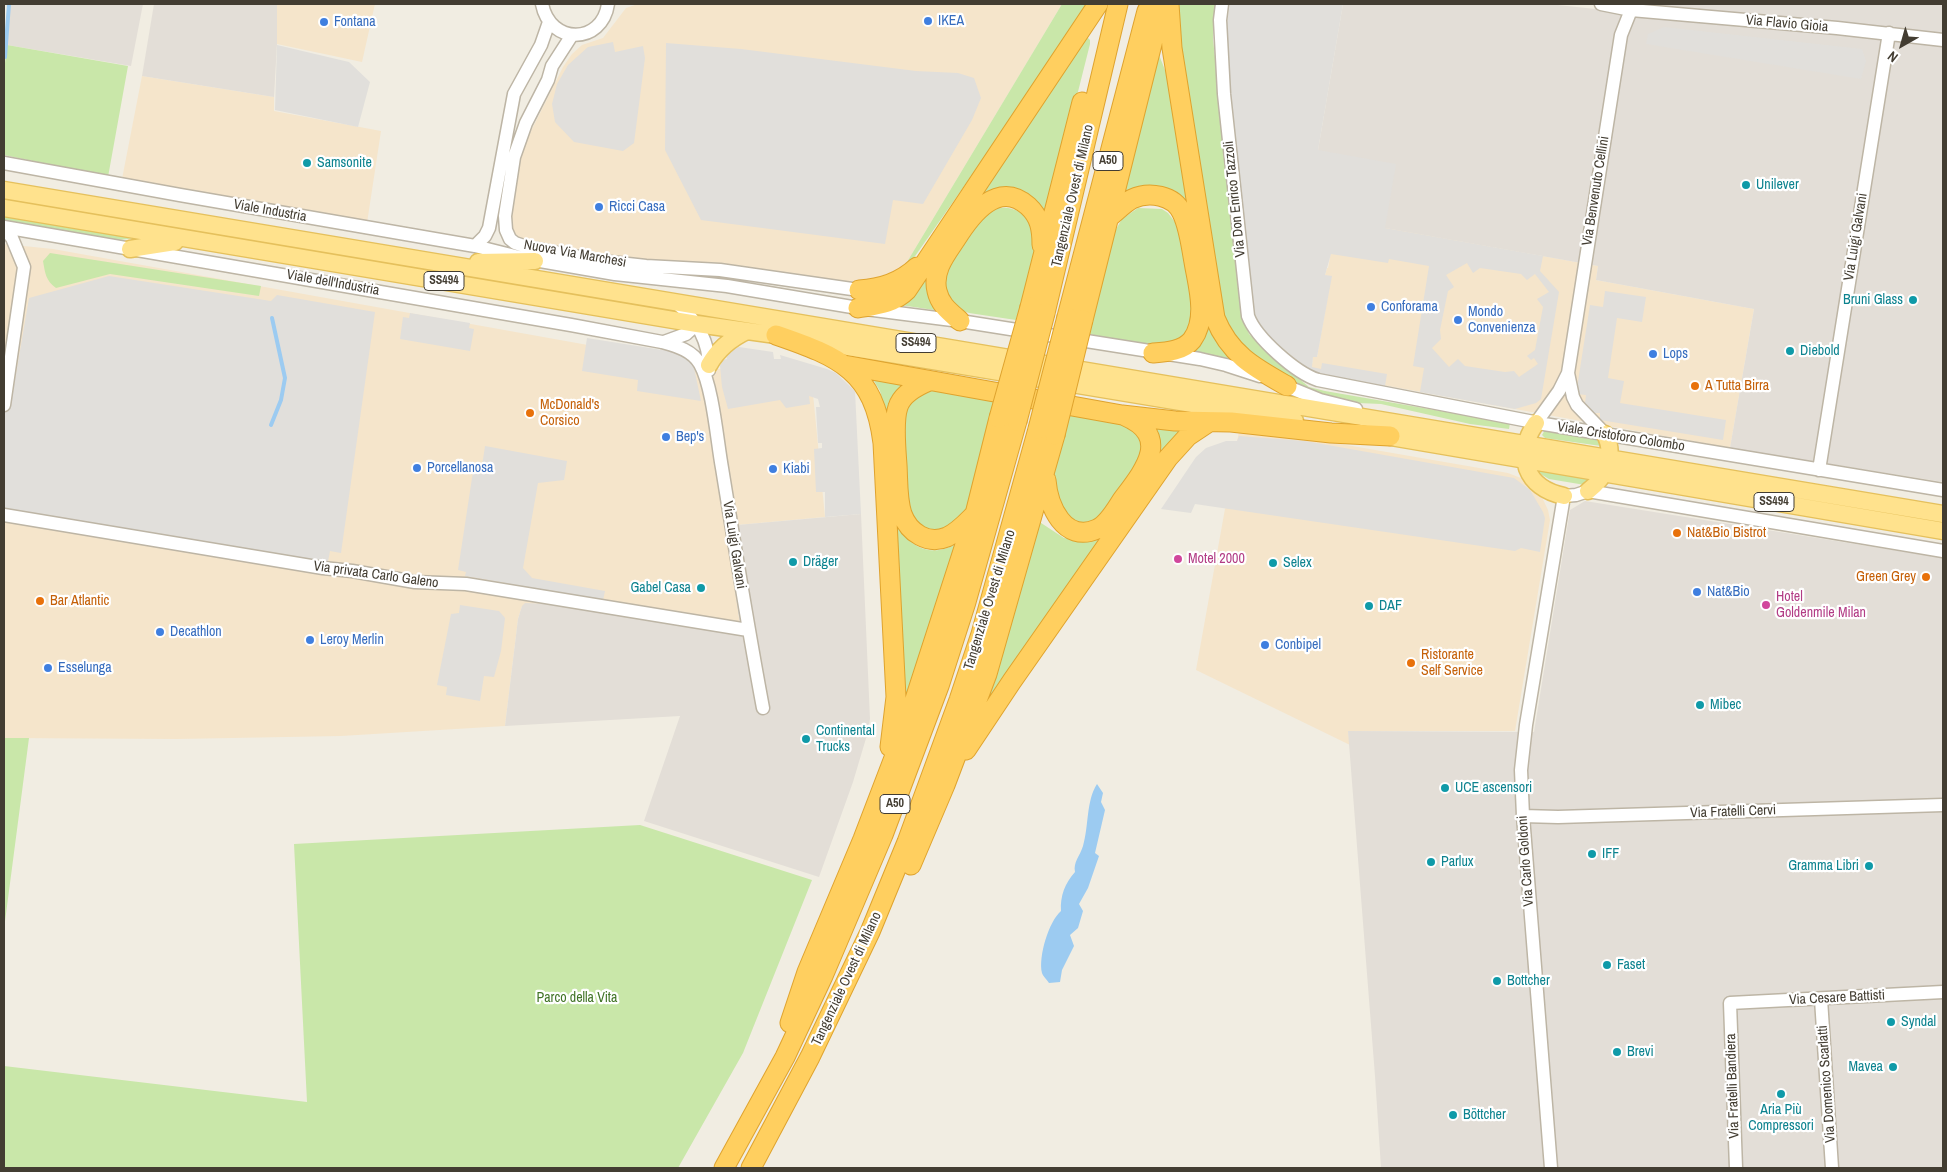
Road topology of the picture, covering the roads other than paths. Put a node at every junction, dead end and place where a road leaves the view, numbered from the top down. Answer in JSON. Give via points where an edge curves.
{"nodes":[{"id":1,"x":542,"y":4,"type":"edge"},
{"id":2,"x":608,"y":4,"type":"edge"},
{"id":3,"x":1098,"y":4,"type":"edge"},
{"id":4,"x":1108,"y":4,"type":"edge"},
{"id":5,"x":1118,"y":4,"type":"edge"},
{"id":6,"x":1149,"y":4,"type":"edge"},
{"id":7,"x":1162,"y":4,"type":"edge"},
{"id":8,"x":1169,"y":4,"type":"edge"},
{"id":9,"x":1222,"y":4,"type":"edge"},
{"id":10,"x":1601,"y":4,"type":"edge"},
{"id":11,"x":1631,"y":10,"type":"junction"},
{"id":12,"x":549,"y":22,"type":"junction"},
{"id":13,"x":1889,"y":33,"type":"junction"},
{"id":14,"x":572,"y":35,"type":"junction"},
{"id":15,"x":1943,"y":40,"type":"edge"},
{"id":16,"x":4,"y":163,"type":"edge"},
{"id":17,"x":4,"y":190,"type":"edge"},
{"id":18,"x":4,"y":208,"type":"edge"},
{"id":19,"x":504,"y":216,"type":"junction"},
{"id":20,"x":1108,"y":218,"type":"junction"},
{"id":21,"x":4,"y":228,"type":"edge"},
{"id":22,"x":190,"y":239,"type":"junction"},
{"id":23,"x":475,"y":246,"type":"junction"},
{"id":24,"x":130,"y":249,"type":"junction"},
{"id":25,"x":512,"y":256,"type":"junction"},
{"id":26,"x":1041,"y":259,"type":"junction"},
{"id":27,"x":535,"y":261,"type":"junction"},
{"id":28,"x":440,"y":263,"type":"junction"},
{"id":29,"x":858,"y":299,"type":"junction"},
{"id":30,"x":676,"y":302,"type":"junction"},
{"id":31,"x":1038,"y":310,"type":"junction"},
{"id":32,"x":1075,"y":319,"type":"junction"},
{"id":33,"x":960,"y":321,"type":"junction"},
{"id":34,"x":697,"y":324,"type":"junction"},
{"id":35,"x":748,"y":331,"type":"junction"},
{"id":36,"x":776,"y":335,"type":"junction"},
{"id":37,"x":662,"y":342,"type":"junction"},
{"id":38,"x":1154,"y":353,"type":"junction"},
{"id":39,"x":843,"y":364,"type":"junction"},
{"id":40,"x":709,"y":365,"type":"junction"},
{"id":41,"x":1301,"y":373,"type":"joint"},
{"id":42,"x":1568,"y":373,"type":"junction"},
{"id":43,"x":929,"y":381,"type":"junction"},
{"id":44,"x":707,"y":382,"type":"junction"},
{"id":45,"x":1287,"y":386,"type":"junction"},
{"id":46,"x":4,"y":405,"type":"edge"},
{"id":47,"x":1122,"y":415,"type":"junction"},
{"id":48,"x":1008,"y":419,"type":"junction"},
{"id":49,"x":1209,"y":422,"type":"junction"},
{"id":50,"x":1536,"y":423,"type":"junction"},
{"id":51,"x":1391,"y":429,"type":"junction"},
{"id":52,"x":1605,"y":434,"type":"junction"},
{"id":53,"x":1049,"y":437,"type":"junction"},
{"id":54,"x":1525,"y":452,"type":"junction"},
{"id":55,"x":1607,"y":466,"type":"junction"},
{"id":56,"x":1819,"y":470,"type":"junction"},
{"id":57,"x":1943,"y":490,"type":"edge"},
{"id":58,"x":1588,"y":491,"type":"junction"},
{"id":59,"x":1564,"y":496,"type":"junction"},
{"id":60,"x":974,"y":514,"type":"junction"},
{"id":61,"x":1943,"y":514,"type":"edge"},
{"id":62,"x":4,"y":515,"type":"edge"},
{"id":63,"x":1943,"y":531,"type":"edge"},
{"id":64,"x":1943,"y":551,"type":"edge"},
{"id":65,"x":748,"y":630,"type":"junction"},
{"id":66,"x":763,"y":708,"type":"dead end"},
{"id":67,"x":944,"y":785,"type":"junction"},
{"id":68,"x":1943,"y":805,"type":"edge"},
{"id":69,"x":1523,"y":816,"type":"junction"},
{"id":70,"x":863,"y":839,"type":"junction"},
{"id":71,"x":870,"y":932,"type":"junction"},
{"id":72,"x":1943,"y":992,"type":"edge"},
{"id":73,"x":1822,"y":999,"type":"junction"},
{"id":74,"x":1730,"y":1003,"type":"joint"},
{"id":75,"x":785,"y":1057,"type":"junction"},
{"id":76,"x":724,"y":1168,"type":"edge"},
{"id":77,"x":751,"y":1168,"type":"edge"},
{"id":78,"x":1550,"y":1168,"type":"edge"},
{"id":79,"x":1736,"y":1168,"type":"edge"},
{"id":80,"x":1832,"y":1168,"type":"edge"}],
"edges":[{"from":1,"to":12,"type":"street"},
{"from":2,"to":14,"type":"street","via":[[604,18],[594,29]]},
{"from":3,"to":29,"type":"highway","via":[[910,285],[890,302]]},
{"from":4,"to":26,"type":"highway"},
{"from":5,"to":31,"type":"highway","name":"Tangenziale Ovest di Milano","number":"A50"},
{"from":6,"to":32,"type":"highway","name":"Tangenziale Ovest di Milano","number":"A50"},
{"from":7,"to":20,"type":"highway"},
{"from":8,"to":45,"type":"highway","via":[[1171,41],[1216,318],[1238,355]]},
{"from":9,"to":41,"type":"street","name":"Via Don Enrico Tazzoli","via":[[1224,94],[1248,316],[1257,332]]},
{"from":10,"to":11,"type":"street"},
{"from":11,"to":13,"type":"street","name":"Via Flavio Gioia"},
{"from":11,"to":42,"type":"street","name":"Via Benvenuto Cellini","via":[[1621,35]]},
{"from":12,"to":14,"type":"street"},
{"from":12,"to":23,"type":"street","via":[[541,45],[514,94],[489,228]]},
{"from":13,"to":15,"type":"street","name":"Via Flavio Gioia"},
{"from":13,"to":56,"type":"street","name":"Via Luigi Galvani"},
{"from":14,"to":19,"type":"street","name":"Nuova Via Marchesi","via":[[558,56],[526,123],[514,157]]},
{"from":16,"to":23,"type":"street","name":"Viale Industria"},
{"from":17,"to":28,"type":"main road","number":"SS494"},
{"from":18,"to":22,"type":"main road","number":"SS494"},
{"from":19,"to":25,"type":"street","via":[[500,238]]},
{"from":19,"to":29,"type":"street","name":"Nuova Via Marchesi","via":[[510,239],[527,248],[616,263],[720,270]]},
{"from":20,"to":32,"type":"highway"},
{"from":20,"to":38,"type":"highway","via":[[1129,201],[1150,195],[1170,200],[1184,216],[1198,284],[1200,323],[1192,340],[1182,348]]},
{"from":21,"to":24,"type":"street","name":"Viale dell'Industria"},
{"from":21,"to":46,"type":"street","via":[[12,238],[24,267]]},
{"from":22,"to":24,"type":"main road"},
{"from":22,"to":34,"type":"main road","number":"SS494"},
{"from":23,"to":25,"type":"street","name":"Viale Industria"},
{"from":24,"to":37,"type":"street","name":"Viale dell'Industria"},
{"from":25,"to":27,"type":"street","name":"Viale Industria"},
{"from":26,"to":31,"type":"highway"},
{"from":26,"to":33,"type":"highway","via":[[1042,230],[1034,212],[1016,199],[998,198],[987,203],[967,223],[944,256],[937,275],[939,299]]},
{"from":27,"to":28,"type":"main road"},
{"from":27,"to":29,"type":"street","name":"Viale Industria","via":[[615,274]]},
{"from":28,"to":30,"type":"main road","number":"SS494"},
{"from":29,"to":33,"type":"street"},
{"from":30,"to":34,"type":"street"},
{"from":30,"to":51,"type":"main road","number":"SS494"},
{"from":31,"to":48,"type":"highway","name":"Tangenziale Ovest di Milano","number":"A50","bridge":true},
{"from":32,"to":53,"type":"highway","bridge":true},
{"from":33,"to":38,"type":"street"},
{"from":34,"to":35,"type":"main road","number":"SS494"},
{"from":34,"to":37,"type":"street","via":[[681,337]]},
{"from":34,"to":40,"type":"street","name":"Via Luigi Galvani"},
{"from":35,"to":36,"type":"main road","number":"SS494"},
{"from":35,"to":40,"type":"main road","via":[[725,344]]},
{"from":36,"to":39,"type":"highway"},
{"from":36,"to":51,"type":"main road","number":"SS494"},
{"from":37,"to":44,"type":"street","name":"Via Luigi Galvani","via":[[675,345],[695,357]]},
{"from":38,"to":45,"type":"street","via":[[1226,365]]},
{"from":39,"to":43,"type":"highway"},
{"from":39,"to":70,"type":"highway","via":[[870,393],[882,434],[896,697],[891,741]]},
{"from":40,"to":44,"type":"street","name":"Via Luigi Galvani"},
{"from":41,"to":50,"type":"street","name":"Viale Cristoforo Colombo","via":[[1318,380]]},
{"from":42,"to":50,"type":"street"},
{"from":42,"to":52,"type":"street","via":[[1577,405]]},
{"from":43,"to":47,"type":"highway"},
{"from":43,"to":60,"type":"highway","via":[[912,390],[897,410],[897,455],[903,516],[918,535],[937,540],[953,534]]},
{"from":44,"to":65,"type":"street","name":"Via Luigi Galvani"},
{"from":45,"to":51,"type":"street","via":[[1320,400],[1356,409]]},
{"from":47,"to":49,"type":"highway","via":[[1175,422]]},
{"from":47,"to":53,"type":"highway","via":[[1145,429],[1150,440],[1150,454],[1141,475],[1097,529],[1075,530],[1056,515],[1050,502],[1046,476]]},
{"from":48,"to":60,"type":"highway"},
{"from":48,"to":75,"type":"highway","name":"Tangenziale Ovest di Milano","number":"A50","via":[[966,602],[914,754],[855,902]]},
{"from":49,"to":51,"type":"highway","via":[[1331,433]]},
{"from":49,"to":67,"type":"highway","via":[[1188,436],[1168,458],[1012,681]]},
{"from":50,"to":52,"type":"street","name":"Viale Cristoforo Colombo"},
{"from":50,"to":54,"type":"main road","via":[[1530,431]]},
{"from":51,"to":54,"type":"main road","number":"SS494"},
{"from":52,"to":55,"type":"main road","via":[[1608,441]]},
{"from":52,"to":56,"type":"street","name":"Viale Cristoforo Colombo"},
{"from":53,"to":67,"type":"highway","via":[[987,674]]},
{"from":53,"to":71,"type":"highway","name":"Tangenziale Ovest di Milano","number":"A50","via":[[1000,570],[959,700]]},
{"from":54,"to":55,"type":"main road","number":"SS494"},
{"from":54,"to":59,"type":"main road","via":[[1528,470],[1534,480],[1542,488]]},
{"from":55,"to":58,"type":"main road","via":[[1598,483]]},
{"from":55,"to":61,"type":"main road","number":"SS494"},
{"from":55,"to":63,"type":"main road","number":"SS494"},
{"from":56,"to":57,"type":"street","name":"Viale Cristoforo Colombo"},
{"from":58,"to":59,"type":"street"},
{"from":58,"to":64,"type":"street"},
{"from":59,"to":69,"type":"street","name":"Via Carlo Goldoni","via":[[1526,725],[1522,770]]},
{"from":60,"to":70,"type":"highway","via":[[906,724]]},
{"from":62,"to":65,"type":"street","name":"Via privata Carlo Galeno","via":[[406,581],[466,584]]},
{"from":65,"to":66,"type":"street","name":"Via Luigi Galvani"},
{"from":67,"to":71,"type":"highway","via":[[909,869]]},
{"from":68,"to":69,"type":"street","name":"Via Fratelli Cervi"},
{"from":69,"to":78,"type":"street","name":"Via Carlo Goldoni"},
{"from":70,"to":75,"type":"highway","via":[[807,972],[792,1014]]},
{"from":71,"to":77,"type":"highway","name":"Tangenziale Ovest di Milano","number":"A50","via":[[798,1081]]},
{"from":72,"to":73,"type":"street","name":"Via Cesare Battisti"},
{"from":73,"to":74,"type":"street","name":"Via Cesare Battisti"},
{"from":73,"to":80,"type":"street","name":"Via Domenico Scarlatti"},
{"from":74,"to":79,"type":"street","name":"Via Fratelli Bandiera"},
{"from":75,"to":76,"type":"highway","name":"Tangenziale Ovest di Milano","number":"A50"}]}
